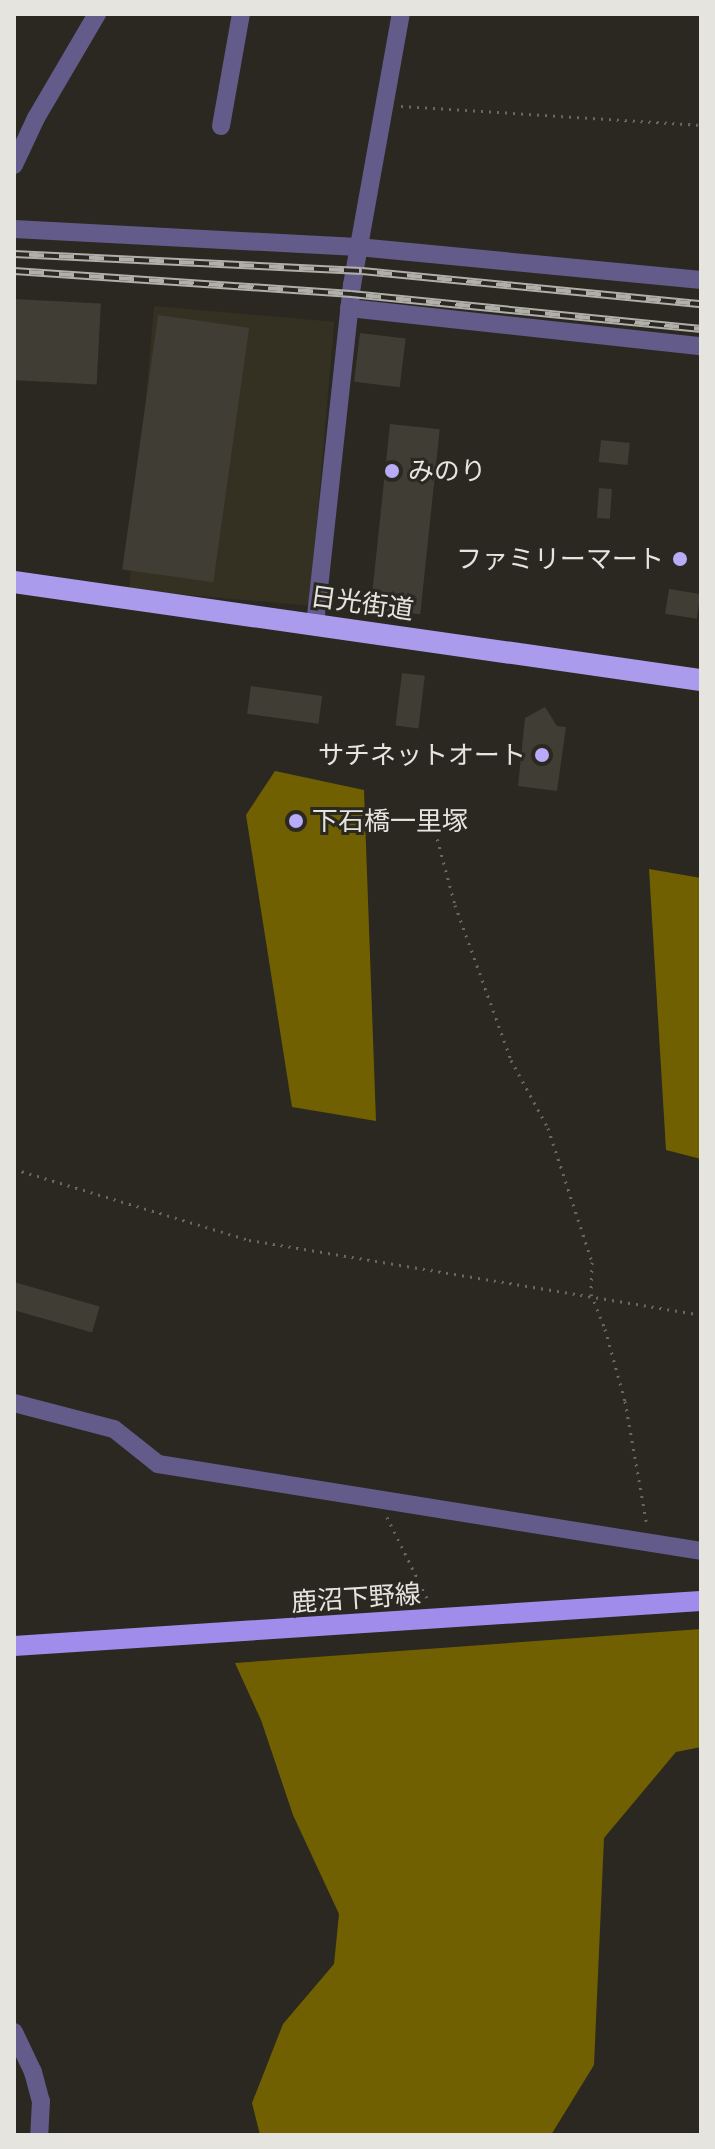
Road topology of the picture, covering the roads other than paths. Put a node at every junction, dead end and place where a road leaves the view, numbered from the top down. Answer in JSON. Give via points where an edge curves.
{"nodes":[{"id":1,"x":97,"y":14,"type":"edge"},
{"id":2,"x":241,"y":14,"type":"edge"},
{"id":3,"x":401,"y":14,"type":"edge"},
{"id":4,"x":221,"y":126,"type":"dead end"},
{"id":5,"x":14,"y":165,"type":"edge"},
{"id":6,"x":14,"y":229,"type":"edge"},
{"id":7,"x":358,"y":247,"type":"junction"},
{"id":8,"x":701,"y":280,"type":"edge"},
{"id":9,"x":349,"y":308,"type":"junction"},
{"id":10,"x":701,"y":346,"type":"edge"},
{"id":11,"x":14,"y":582,"type":"edge"},
{"id":12,"x":315,"y":625,"type":"junction"},
{"id":13,"x":701,"y":680,"type":"edge"},
{"id":14,"x":14,"y":1403,"type":"edge"},
{"id":15,"x":701,"y":1551,"type":"edge"},
{"id":16,"x":701,"y":1601,"type":"edge"},
{"id":17,"x":14,"y":1646,"type":"edge"},
{"id":18,"x":14,"y":2032,"type":"edge"},
{"id":19,"x":39,"y":2135,"type":"edge"}],
"edges":[{"from":1,"to":5,"type":"street"},
{"from":2,"to":4,"type":"street"},
{"from":3,"to":7,"type":"street"},
{"from":6,"to":7,"type":"street"},
{"from":7,"to":8,"type":"street"},
{"from":7,"to":9,"type":"street"},
{"from":9,"to":10,"type":"street"},
{"from":9,"to":12,"type":"street"},
{"from":11,"to":12,"type":"highway","name":"日光街道"},
{"from":12,"to":13,"type":"highway","name":"日光街道"},
{"from":14,"to":15,"type":"street","via":[[114,1429],[158,1464]]},
{"from":16,"to":17,"type":"main road","name":"鹿沼下野線"},
{"from":18,"to":19,"type":"street","via":[[41,2101]]}]}
